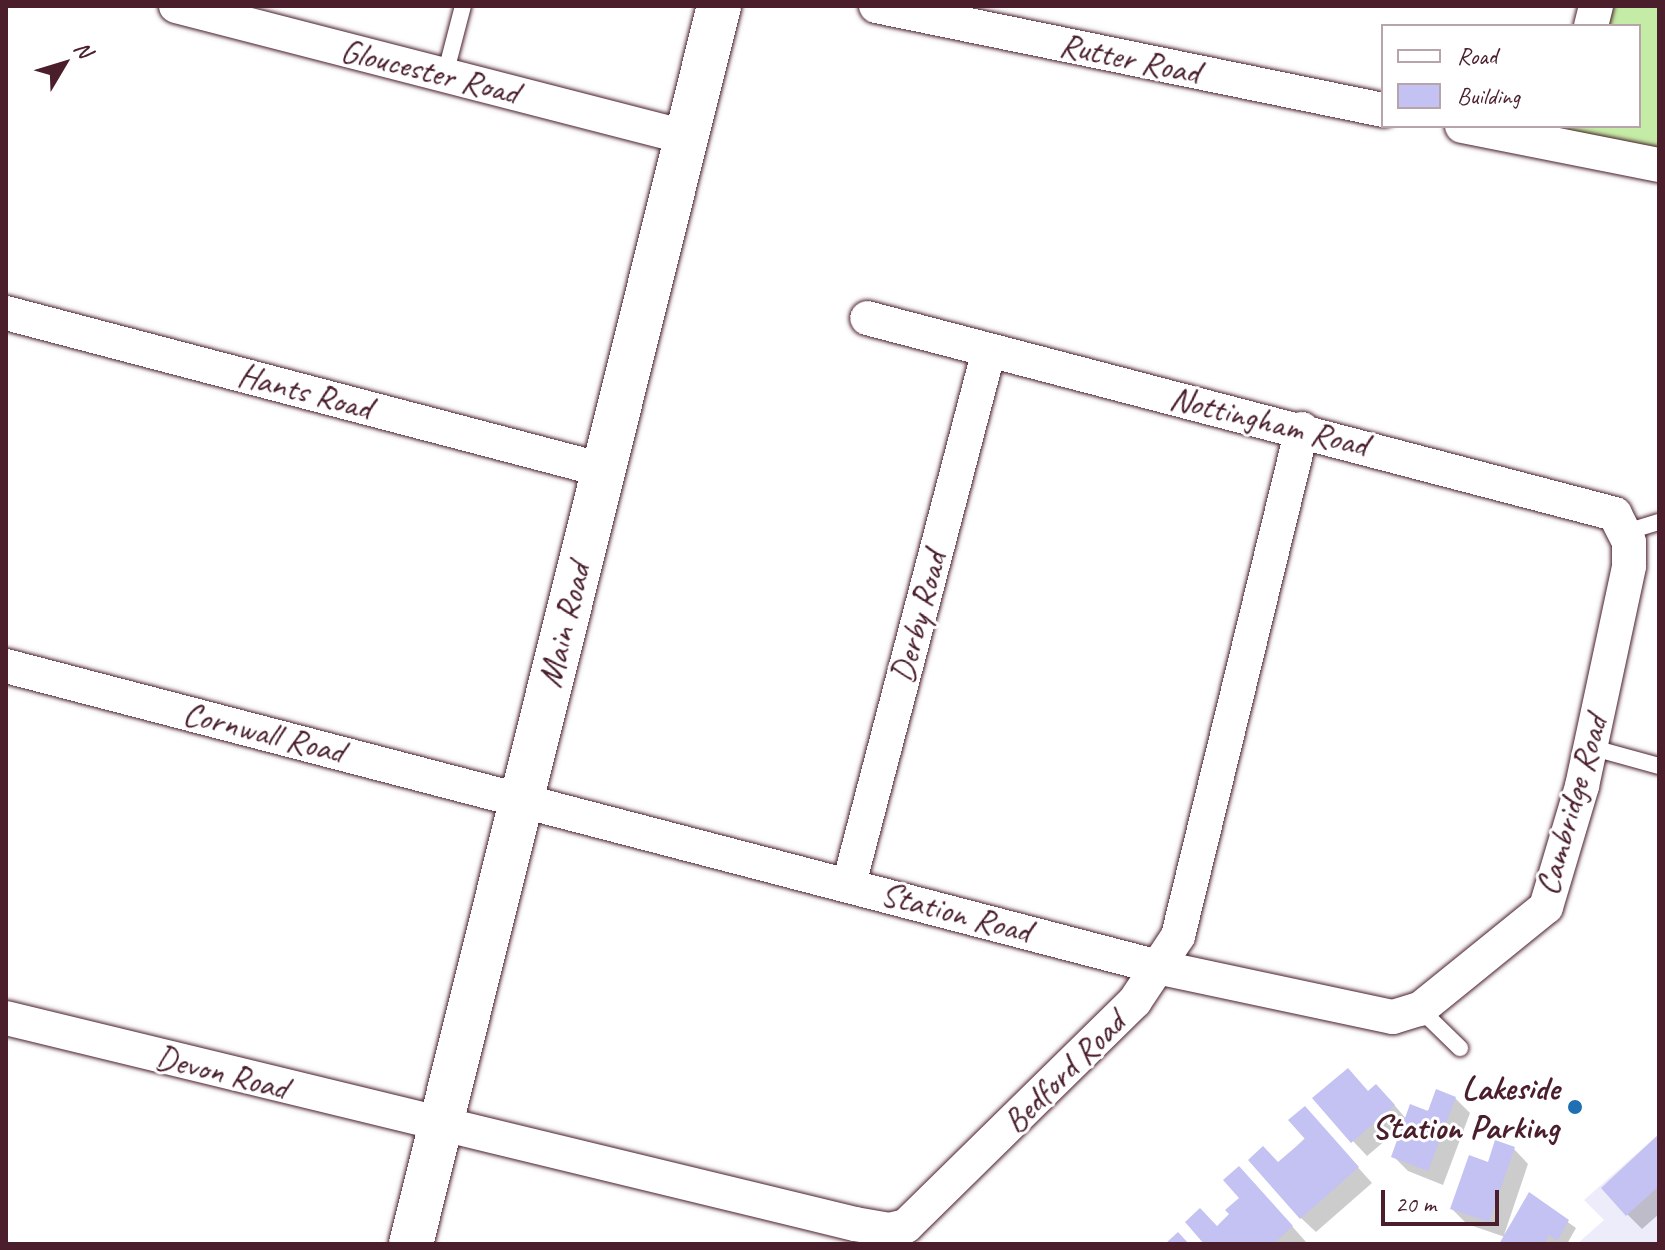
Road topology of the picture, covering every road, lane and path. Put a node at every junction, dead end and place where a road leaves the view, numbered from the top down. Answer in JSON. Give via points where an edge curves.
{"nodes":[{"id":1,"x":176,"y":6,"type":"edge"},
{"id":2,"x":463,"y":6,"type":"edge"},
{"id":3,"x":719,"y":6,"type":"edge"},
{"id":4,"x":876,"y":6,"type":"edge"},
{"id":5,"x":445,"y":75,"type":"junction"},
{"id":6,"x":1381,"y":110,"type":"edge"},
{"id":7,"x":1483,"y":128,"type":"edge"},
{"id":8,"x":1565,"y":136,"type":"edge"},
{"id":9,"x":685,"y":137,"type":"junction"},
{"id":10,"x":1659,"y":165,"type":"edge"},
{"id":11,"x":6,"y":313,"type":"edge"},
{"id":12,"x":867,"y":318,"type":"dead end"},
{"id":13,"x":989,"y":350,"type":"junction"},
{"id":14,"x":1302,"y":429,"type":"junction"},
{"id":15,"x":603,"y":470,"type":"junction"},
{"id":16,"x":1659,"y":522,"type":"edge"},
{"id":17,"x":1626,"y":532,"type":"junction"},
{"id":18,"x":6,"y":666,"type":"edge"},
{"id":19,"x":1590,"y":747,"type":"junction"},
{"id":20,"x":1659,"y":766,"type":"edge"},
{"id":21,"x":521,"y":798,"type":"junction"},
{"id":22,"x":849,"y":884,"type":"junction"},
{"id":23,"x":1162,"y":968,"type":"junction"},
{"id":24,"x":1406,"y":1013,"type":"junction"},
{"id":25,"x":6,"y":1018,"type":"edge"},
{"id":26,"x":1460,"y":1048,"type":"dead end"},
{"id":27,"x":440,"y":1124,"type":"junction"},
{"id":28,"x":411,"y":1244,"type":"edge"}],
"edges":[{"from":1,"to":5,"type":"street","name":"Gloucester Road"},
{"from":2,"to":5,"type":"lane"},
{"from":3,"to":9,"type":"main road","name":"Main Road"},
{"from":4,"to":6,"type":"street","name":"Rutter Road"},
{"from":5,"to":9,"type":"street","name":"Gloucester Road"},
{"from":7,"to":8,"type":"street"},
{"from":8,"to":10,"type":"street"},
{"from":9,"to":15,"type":"main road","name":"Main Road"},
{"from":11,"to":15,"type":"street","name":"Hants Road"},
{"from":12,"to":13,"type":"street","name":"Nottingham Road"},
{"from":13,"to":14,"type":"street","name":"Nottingham Road"},
{"from":13,"to":22,"type":"street","name":"Derby Road"},
{"from":14,"to":17,"type":"street","name":"Nottingham Road","via":[[1608,510]]},
{"from":14,"to":23,"type":"street","name":"Bedford Road","via":[[1188,907]]},
{"from":15,"to":21,"type":"main road","name":"Main Road"},
{"from":16,"to":17,"type":"lane"},
{"from":17,"to":19,"type":"street","name":"Cambridge Road","via":[[1629,566]]},
{"from":18,"to":21,"type":"street","name":"Cornwall Road"},
{"from":19,"to":20,"type":"lane"},
{"from":19,"to":24,"type":"street","name":"Cambridge Road","via":[[1546,907]]},
{"from":21,"to":22,"type":"street","name":"Station Road"},
{"from":21,"to":27,"type":"main road","name":"Main Road"},
{"from":22,"to":23,"type":"street","name":"Station Road"},
{"from":23,"to":24,"type":"street","name":"Station Road"},
{"from":23,"to":27,"type":"street","name":"Bedford Road","via":[[1034,1104],[916,1220],[898,1229],[855,1224]]},
{"from":24,"to":26,"type":"lane"},
{"from":25,"to":27,"type":"street","name":"Devon Road"},
{"from":27,"to":28,"type":"main road","name":"Main Road"}]}
